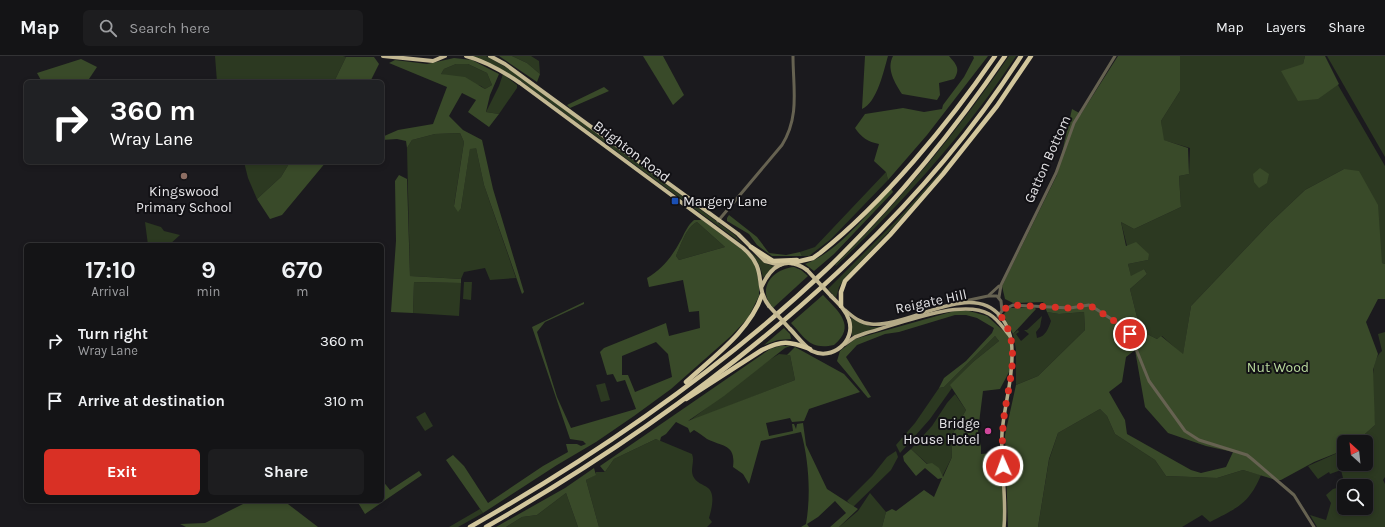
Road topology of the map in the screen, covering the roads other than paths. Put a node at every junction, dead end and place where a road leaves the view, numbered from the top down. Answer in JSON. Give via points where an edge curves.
{"nodes":[{"id":1,"x":383,"y":56,"type":"edge"},
{"id":2,"x":425,"y":56,"type":"edge"},
{"id":3,"x":445,"y":56,"type":"edge"},
{"id":4,"x":449,"y":56,"type":"edge"},
{"id":5,"x":466,"y":56,"type":"edge"},
{"id":6,"x":490,"y":56,"type":"edge"},
{"id":7,"x":793,"y":56,"type":"edge"},
{"id":8,"x":995,"y":56,"type":"edge"},
{"id":9,"x":1005,"y":56,"type":"edge"},
{"id":10,"x":1021,"y":56,"type":"edge"},
{"id":11,"x":1031,"y":56,"type":"edge"},
{"id":12,"x":1115,"y":56,"type":"edge"},
{"id":13,"x":430,"y":61,"type":"junction"},
{"id":14,"x":718,"y":221,"type":"junction"},
{"id":15,"x":751,"y":247,"type":"junction"},
{"id":16,"x":806,"y":260,"type":"junction"},
{"id":17,"x":792,"y":263,"type":"junction"},
{"id":18,"x":780,"y":264,"type":"junction"},
{"id":19,"x":1001,"y":285,"type":"junction"},
{"id":20,"x":762,"y":287,"type":"junction"},
{"id":21,"x":762,"y":295,"type":"junction"},
{"id":22,"x":988,"y":296,"type":"junction"},
{"id":23,"x":1000,"y":299,"type":"junction"},
{"id":24,"x":1010,"y":305,"type":"junction"},
{"id":25,"x":842,"y":308,"type":"junction"},
{"id":26,"x":1002,"y":310,"type":"junction"},
{"id":27,"x":1000,"y":315,"type":"junction"},
{"id":28,"x":993,"y":317,"type":"junction"},
{"id":29,"x":902,"y":319,"type":"junction"},
{"id":30,"x":1010,"y":337,"type":"junction"},
{"id":31,"x":844,"y":344,"type":"junction"},
{"id":32,"x":810,"y":349,"type":"junction"},
{"id":33,"x":671,"y":397,"type":"junction"},
{"id":34,"x":675,"y":404,"type":"junction"},
{"id":35,"x":470,"y":527,"type":"edge"},
{"id":36,"x":486,"y":527,"type":"edge"},
{"id":37,"x":1004,"y":527,"type":"edge"},
{"id":38,"x":1314,"y":527,"type":"edge"}],
"edges":[{"from":1,"to":13,"type":"highway"},
{"from":2,"to":13,"type":"highway"},
{"from":3,"to":4,"type":"highway"},
{"from":3,"to":13,"type":"highway"},
{"from":5,"to":20,"type":"highway","name":"Brighton Road","via":[[502,71],[526,87],[743,248],[757,263]]},
{"from":6,"to":14,"type":"highway","name":"Brighton Road","via":[[524,78]]},
{"from":7,"to":14,"type":"street","via":[[795,112],[788,135]]},
{"from":8,"to":16,"type":"highway","via":[[953,112],[885,192],[830,246]]},
{"from":9,"to":33,"type":"highway","via":[[924,164],[865,230],[781,311]]},
{"from":10,"to":34,"type":"highway","via":[[969,130],[878,232],[786,317]]},
{"from":11,"to":25,"type":"highway","via":[[943,174],[846,281],[841,292]]},
{"from":12,"to":19,"type":"street","name":"Gatton Bottom","via":[[1074,122],[1050,185]]},
{"from":14,"to":15,"type":"highway","name":"Brighton Road"},
{"from":15,"to":16,"type":"highway","via":[[773,261]]},
{"from":15,"to":18,"type":"highway","name":"Brighton Road","via":[[764,261]]},
{"from":16,"to":17,"type":"highway"},
{"from":17,"to":18,"type":"highway"},
{"from":17,"to":25,"type":"highway","bridge":true,"via":[[807,270]]},
{"from":18,"to":20,"type":"highway","via":[[768,274]]},
{"from":19,"to":22,"type":"street"},
{"from":19,"to":23,"type":"street","name":"Gatton Bottom"},
{"from":20,"to":21,"type":"highway","name":"Brighton Road"},
{"from":21,"to":32,"type":"highway","bridge":true,"via":[[769,306]]},
{"from":21,"to":33,"type":"highway","via":[[757,309],[743,327]]},
{"from":22,"to":23,"type":"street","via":[[994,295]]},
{"from":22,"to":29,"type":"street"},
{"from":23,"to":24,"type":"street"},
{"from":23,"to":26,"type":"street","name":"Gatton Bottom"},
{"from":24,"to":26,"type":"street"},
{"from":24,"to":38,"type":"street","via":[[1070,308],[1089,305],[1122,326],[1133,339],[1149,381],[1179,424],[1199,440],[1247,455],[1294,495]]},
{"from":25,"to":29,"type":"main road","name":"Reigate Hill","via":[[859,320],[872,324]]},
{"from":25,"to":31,"type":"highway","via":[[850,325],[850,333]]},
{"from":26,"to":27,"type":"street","name":"Gatton Bottom"},
{"from":27,"to":28,"type":"street"},
{"from":27,"to":29,"type":"main road","name":"Reigate Hill","via":[[987,306],[971,303]]},
{"from":27,"to":30,"type":"main road"},
{"from":28,"to":30,"type":"main road","name":"Reigate Hill"},
{"from":28,"to":31,"type":"main road","name":"Reigate Hill","via":[[978,310],[956,309],[866,333]]},
{"from":30,"to":37,"type":"main road","via":[[1012,372],[1002,434]]},
{"from":31,"to":32,"type":"highway","via":[[827,354]]},
{"from":32,"to":34,"type":"highway","via":[[796,343],[774,344],[695,395]]},
{"from":33,"to":35,"type":"highway","via":[[578,461]]},
{"from":34,"to":36,"type":"highway","via":[[582,468]]}]}
